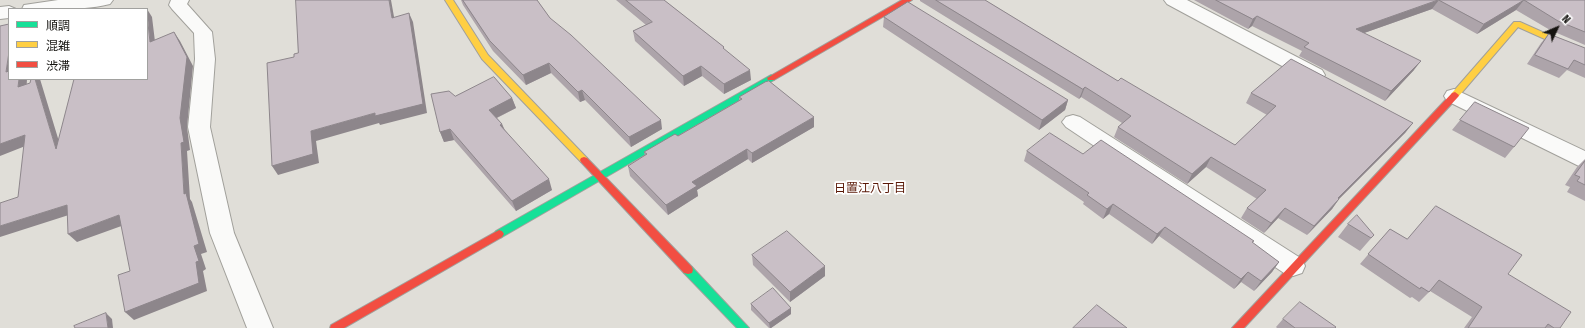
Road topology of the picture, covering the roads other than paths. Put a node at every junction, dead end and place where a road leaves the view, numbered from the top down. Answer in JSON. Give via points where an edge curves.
{"nodes":[{"id":1,"x":104,"y":0,"type":"edge"},
{"id":2,"x":180,"y":0,"type":"edge"},
{"id":3,"x":448,"y":0,"type":"edge"},
{"id":4,"x":1173,"y":0,"type":"edge"},
{"id":5,"x":910,"y":4,"type":"edge"},
{"id":6,"x":39,"y":8,"type":"edge"},
{"id":7,"x":1585,"y":54,"type":"edge"},
{"id":8,"x":1328,"y":82,"type":"edge"},
{"id":9,"x":1454,"y":96,"type":"junction"},
{"id":10,"x":1073,"y":122,"type":"dead end"},
{"id":11,"x":1585,"y":161,"type":"edge"},
{"id":12,"x":601,"y":177,"type":"junction"},
{"id":13,"x":1294,"y":266,"type":"junction"},
{"id":14,"x":260,"y":328,"type":"edge"},
{"id":15,"x":335,"y":328,"type":"edge"},
{"id":16,"x":744,"y":328,"type":"edge"},
{"id":17,"x":1237,"y":328,"type":"edge"}],
"edges":[{"from":1,"to":6,"type":"street"},
{"from":2,"to":14,"type":"street","via":[[178,5],[203,32],[205,59],[199,127],[222,234]]},
{"from":3,"to":12,"type":"street","via":[[485,57]]},
{"from":4,"to":8,"type":"street"},
{"from":5,"to":12,"type":"street"},
{"from":7,"to":9,"type":"street","via":[[1517,24]]},
{"from":9,"to":11,"type":"street"},
{"from":9,"to":13,"type":"street","via":[[1413,127]]},
{"from":10,"to":13,"type":"street"},
{"from":12,"to":15,"type":"street"},
{"from":12,"to":16,"type":"street"},
{"from":13,"to":17,"type":"street"}]}
